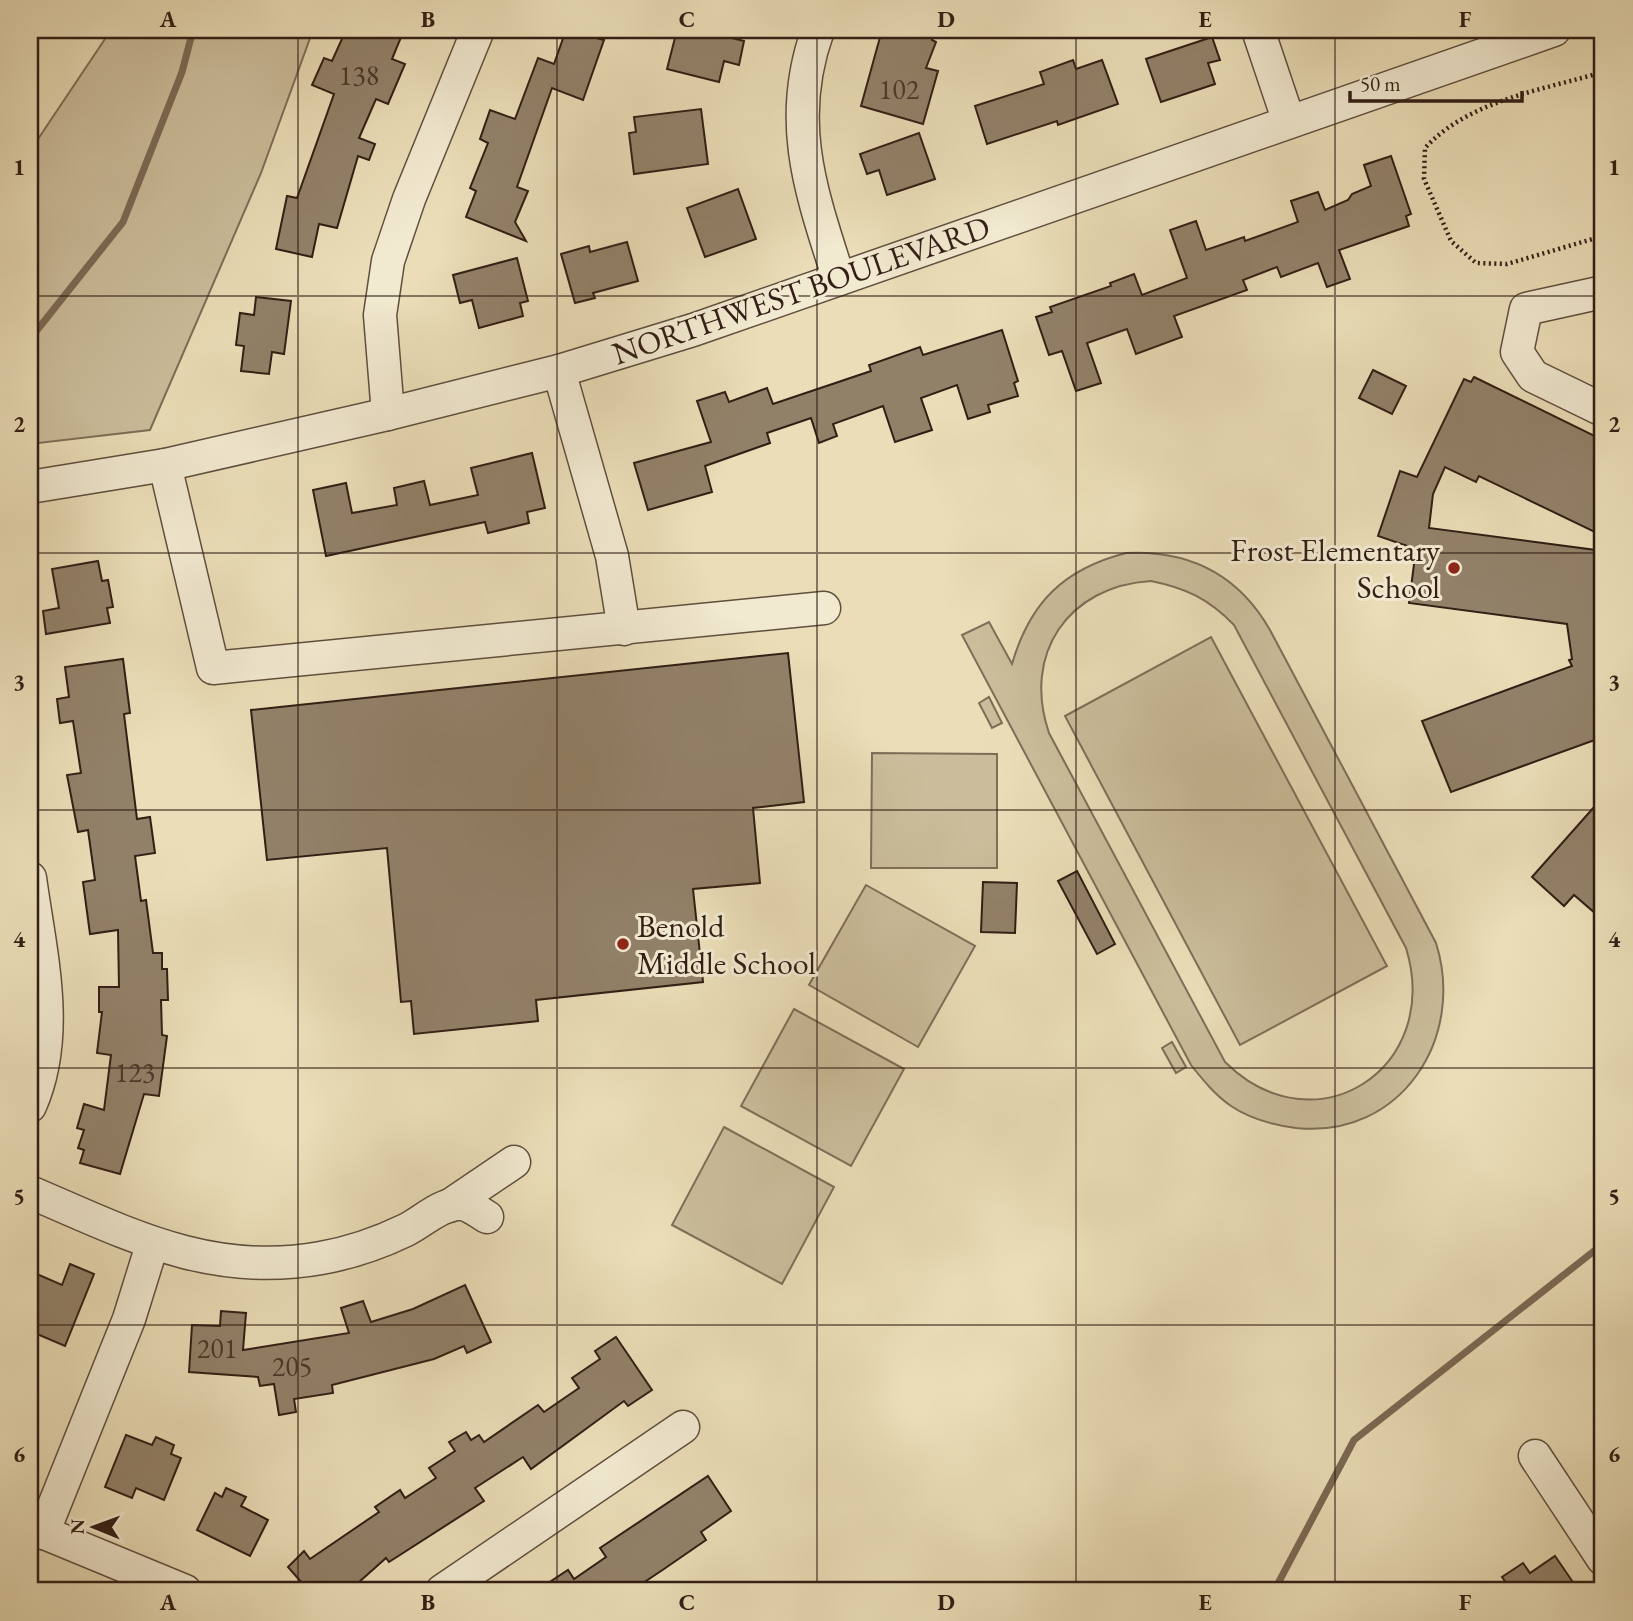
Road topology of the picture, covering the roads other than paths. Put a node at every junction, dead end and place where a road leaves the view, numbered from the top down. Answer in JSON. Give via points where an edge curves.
{"nodes":[{"id":1,"x":478,"y":30,"type":"edge"},
{"id":2,"x":818,"y":30,"type":"edge"},
{"id":3,"x":1258,"y":30,"type":"edge"},
{"id":4,"x":1554,"y":30,"type":"edge"},
{"id":5,"x":1289,"y":122,"type":"junction"},
{"id":6,"x":839,"y":279,"type":"junction"},
{"id":7,"x":1603,"y":292,"type":"edge"},
{"id":8,"x":559,"y":371,"type":"junction"},
{"id":9,"x":1603,"y":410,"type":"edge"},
{"id":10,"x":388,"y":414,"type":"junction"},
{"id":11,"x":164,"y":465,"type":"junction"},
{"id":12,"x":30,"y":487,"type":"edge"},
{"id":13,"x":824,"y":608,"type":"dead end"},
{"id":14,"x":624,"y":629,"type":"junction"},
{"id":15,"x":30,"y":878,"type":"edge"},
{"id":16,"x":30,"y":1106,"type":"edge"},
{"id":17,"x":514,"y":1162,"type":"dead end"},
{"id":18,"x":30,"y":1192,"type":"edge"},
{"id":19,"x":449,"y":1206,"type":"junction"},
{"id":20,"x":487,"y":1217,"type":"dead end"},
{"id":21,"x":152,"y":1245,"type":"junction"},
{"id":22,"x":683,"y":1427,"type":"dead end"},
{"id":23,"x":1535,"y":1457,"type":"dead end"},
{"id":24,"x":37,"y":1530,"type":"edge"},
{"id":25,"x":1603,"y":1559,"type":"edge"},
{"id":26,"x":186,"y":1591,"type":"edge"},
{"id":27,"x":442,"y":1591,"type":"edge"}],
"edges":[{"from":1,"to":10,"type":"street","via":[[409,198],[385,273],[380,315]]},
{"from":2,"to":6,"type":"street","via":[[806,74],[804,157],[807,181]]},
{"from":3,"to":5,"type":"street"},
{"from":4,"to":5,"type":"street","name":"NORTHWEST BOULEVARD"},
{"from":5,"to":6,"type":"street","name":"NORTHWEST BOULEVARD"},
{"from":6,"to":8,"type":"street","name":"NORTHWEST BOULEVARD"},
{"from":7,"to":9,"type":"street","via":[[1526,309],[1517,352],[1533,376]]},
{"from":8,"to":10,"type":"street","name":"NORTHWEST BOULEVARD"},
{"from":8,"to":14,"type":"street","via":[[612,556]]},
{"from":10,"to":11,"type":"street","name":"NORTHWEST BOULEVARD"},
{"from":11,"to":12,"type":"street","name":"NORTHWEST BOULEVARD"},
{"from":11,"to":14,"type":"street","via":[[213,668]]},
{"from":13,"to":14,"type":"street"},
{"from":15,"to":16,"type":"street","via":[[47,1009],[43,1067]]},
{"from":17,"to":19,"type":"street"},
{"from":18,"to":21,"type":"street"},
{"from":19,"to":20,"type":"street","via":[[468,1205]]},
{"from":19,"to":21,"type":"street","via":[[406,1230],[350,1252],[290,1263],[234,1263]]},
{"from":21,"to":24,"type":"street","via":[[129,1319]]},
{"from":22,"to":27,"type":"street"},
{"from":23,"to":25,"type":"street"},
{"from":24,"to":26,"type":"street"}]}
